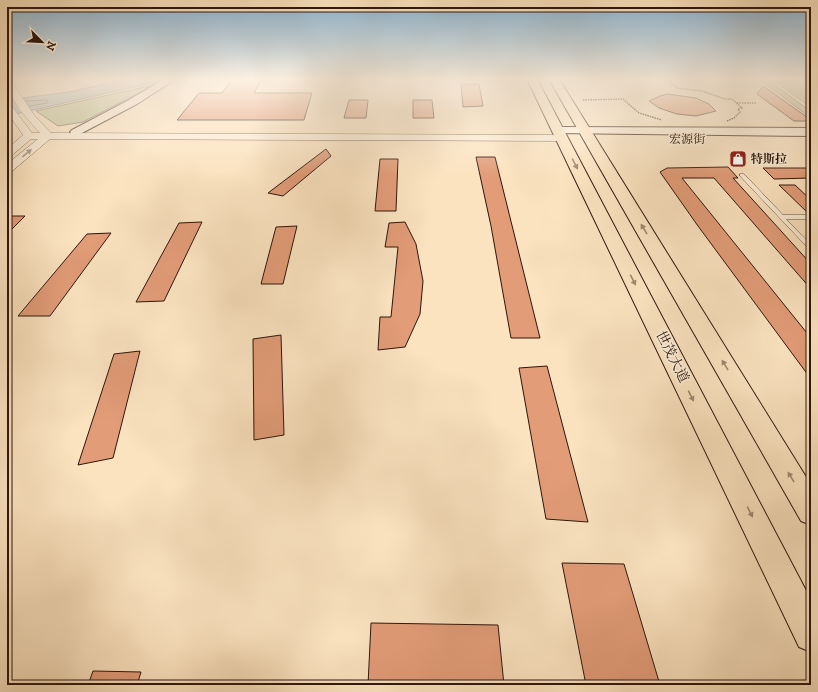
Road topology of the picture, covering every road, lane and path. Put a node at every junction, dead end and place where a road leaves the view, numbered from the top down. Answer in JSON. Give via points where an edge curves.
{"nodes":[{"id":1,"x":10,"y":111,"type":"edge"},
{"id":2,"x":26,"y":111,"type":"edge"},
{"id":3,"x":118,"y":111,"type":"edge"},
{"id":4,"x":548,"y":111,"type":"edge"},
{"id":5,"x":574,"y":111,"type":"edge"},
{"id":6,"x":638,"y":111,"type":"edge"},
{"id":7,"x":740,"y":111,"type":"edge"},
{"id":8,"x":666,"y":120,"type":"dead end"},
{"id":9,"x":723,"y":121,"type":"dead end"},
{"id":10,"x":811,"y":132,"type":"edge"},
{"id":11,"x":80,"y":133,"type":"junction"},
{"id":12,"x":560,"y":134,"type":"junction"},
{"id":13,"x":588,"y":135,"type":"junction"},
{"id":14,"x":29,"y":136,"type":"junction"},
{"id":15,"x":48,"y":136,"type":"junction"},
{"id":16,"x":811,"y":140,"type":"edge"},
{"id":17,"x":7,"y":154,"type":"edge"},
{"id":18,"x":7,"y":170,"type":"edge"},
{"id":19,"x":742,"y":175,"type":"dead end"},
{"id":20,"x":781,"y":216,"type":"junction"},
{"id":21,"x":811,"y":217,"type":"edge"},
{"id":22,"x":811,"y":248,"type":"edge"},
{"id":23,"x":811,"y":511,"type":"edge"},
{"id":24,"x":811,"y":635,"type":"edge"}],
"edges":[{"from":1,"to":14,"type":"street"},
{"from":2,"to":15,"type":"street"},
{"from":3,"to":11,"type":"main road"},
{"from":4,"to":12,"type":"main road","name":"世茂大道"},
{"from":5,"to":13,"type":"main road"},
{"from":6,"to":8,"type":"path"},
{"from":7,"to":9,"type":"path"},
{"from":10,"to":13,"type":"main road","name":"宏源街"},
{"from":11,"to":12,"type":"street"},
{"from":11,"to":15,"type":"street"},
{"from":12,"to":13,"type":"main road","name":"宏源街"},
{"from":12,"to":15,"type":"street"},
{"from":12,"to":24,"type":"main road","name":"世茂大道","one_way":true},
{"from":13,"to":16,"type":"main road","name":"宏源街"},
{"from":23,"to":13,"type":"main road","one_way":true},
{"from":14,"to":15,"type":"street"},
{"from":14,"to":17,"type":"street"},
{"from":18,"to":15,"type":"street","one_way":true},
{"from":19,"to":20,"type":"lane"},
{"from":20,"to":21,"type":"lane"},
{"from":20,"to":22,"type":"lane"}]}
